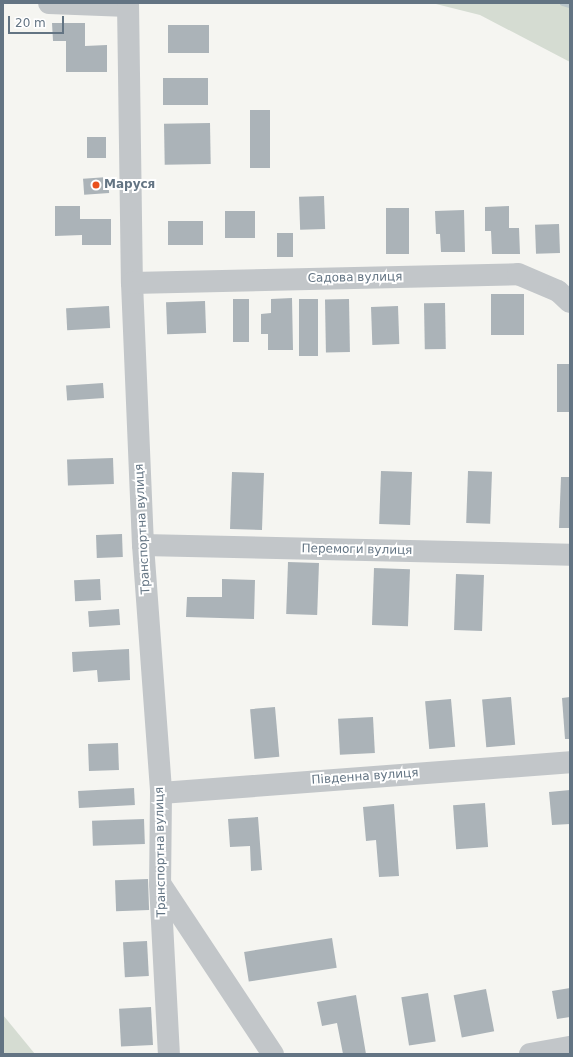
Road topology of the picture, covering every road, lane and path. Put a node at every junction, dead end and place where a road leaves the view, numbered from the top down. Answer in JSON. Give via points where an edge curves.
{"nodes":[{"id":1,"x":49,"y":3,"type":"edge"},
{"id":2,"x":128,"y":5,"type":"edge"},
{"id":3,"x":132,"y":283,"type":"junction"},
{"id":4,"x":570,"y":302,"type":"edge"},
{"id":5,"x":143,"y":545,"type":"junction"},
{"id":6,"x":570,"y":556,"type":"edge"},
{"id":7,"x":570,"y":762,"type":"edge"},
{"id":8,"x":161,"y":793,"type":"junction"},
{"id":9,"x":160,"y":884,"type":"junction"},
{"id":10,"x":570,"y":1047,"type":"edge"},
{"id":11,"x":169,"y":1054,"type":"edge"},
{"id":12,"x":273,"y":1054,"type":"edge"},
{"id":13,"x":530,"y":1054,"type":"edge"}],
"edges":[{"from":1,"to":2,"type":"street"},
{"from":2,"to":3,"type":"street","name":"Транспортна вулиця"},
{"from":3,"to":4,"type":"street","name":"Садова вулиця","via":[[518,274],[558,291]]},
{"from":3,"to":5,"type":"street","name":"Транспортна вулиця"},
{"from":5,"to":6,"type":"street","name":"Перемоги вулиця"},
{"from":5,"to":8,"type":"street","name":"Транспортна вулиця"},
{"from":7,"to":8,"type":"street","name":"Південна вулиця"},
{"from":8,"to":9,"type":"street","name":"Транспортна вулиця"},
{"from":9,"to":11,"type":"street","name":"Транспортна вулиця"},
{"from":9,"to":12,"type":"street"},
{"from":10,"to":13,"type":"street"}]}
